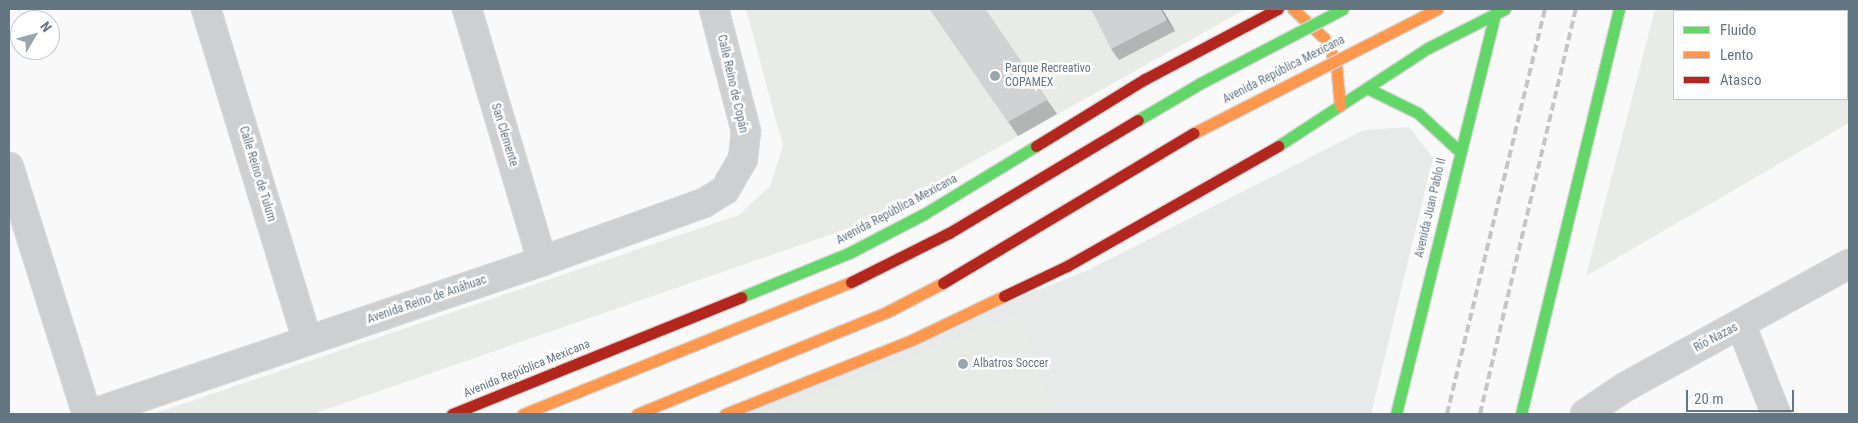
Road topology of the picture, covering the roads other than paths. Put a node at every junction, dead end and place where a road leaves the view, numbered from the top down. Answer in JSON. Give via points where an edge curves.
{"nodes":[{"id":1,"x":206,"y":9,"type":"edge"},
{"id":2,"x":467,"y":9,"type":"edge"},
{"id":3,"x":714,"y":9,"type":"edge"},
{"id":4,"x":1278,"y":9,"type":"edge"},
{"id":5,"x":1293,"y":9,"type":"edge"},
{"id":6,"x":1343,"y":9,"type":"edge"},
{"id":7,"x":1437,"y":9,"type":"edge"},
{"id":8,"x":1619,"y":9,"type":"edge"},
{"id":9,"x":1499,"y":10,"type":"edge"},
{"id":10,"x":1367,"y":88,"type":"junction"},
{"id":11,"x":1340,"y":106,"type":"junction"},
{"id":12,"x":1459,"y":151,"type":"junction"},
{"id":13,"x":743,"y":159,"type":"joint"},
{"id":14,"x":9,"y":167,"type":"edge"},
{"id":15,"x":542,"y":261,"type":"junction"},
{"id":16,"x":1849,"y":264,"type":"edge"},
{"id":17,"x":1741,"y":324,"type":"junction"},
{"id":18,"x":307,"y":340,"type":"junction"},
{"id":19,"x":87,"y":414,"type":"edge"},
{"id":20,"x":91,"y":414,"type":"edge"},
{"id":21,"x":452,"y":414,"type":"edge"},
{"id":22,"x":523,"y":414,"type":"edge"},
{"id":23,"x":637,"y":414,"type":"edge"},
{"id":24,"x":725,"y":414,"type":"edge"},
{"id":25,"x":1396,"y":414,"type":"edge"},
{"id":26,"x":1521,"y":414,"type":"edge"},
{"id":27,"x":1585,"y":414,"type":"edge"},
{"id":28,"x":1776,"y":414,"type":"edge"}],
"edges":[{"from":1,"to":18,"type":"street","name":"Calle Reino de Tulum"},
{"from":2,"to":15,"type":"street","name":"San Clemente"},
{"from":3,"to":13,"type":"street","name":"Calle Reino de Copán","via":[[746,132]]},
{"from":4,"to":21,"type":"street","name":"Avenida República Mexicana","via":[[1145,79],[924,214],[849,253]]},
{"from":5,"to":11,"type":"street","via":[[1324,38],[1336,63]]},
{"from":6,"to":22,"type":"street","bridge":true,"via":[[1199,84],[949,233],[866,276],[689,350]]},
{"from":7,"to":23,"type":"street","name":"Avenida República Mexicana","bridge":true,"via":[[1206,126],[963,273],[887,312]]},
{"from":8,"to":26,"type":"street"},
{"from":9,"to":10,"type":"street","via":[[1428,48]]},
{"from":9,"to":12,"type":"street","name":"Avenida Juan Pablo II"},
{"from":10,"to":11,"type":"street"},
{"from":10,"to":12,"type":"street","via":[[1418,114]]},
{"from":11,"to":24,"type":"street","via":[[1268,152],[1156,216],[991,304],[850,366]]},
{"from":12,"to":25,"type":"street","name":"Avenida Juan Pablo II"},
{"from":13,"to":15,"type":"street","name":"Avenida Reino de Anáhuac","via":[[724,190],[704,203]]},
{"from":14,"to":19,"type":"street"},
{"from":15,"to":18,"type":"street","name":"Avenida Reino de Anáhuac"},
{"from":16,"to":17,"type":"street","name":"Río Nazas"},
{"from":17,"to":27,"type":"street","name":"Río Nazas","via":[[1625,386]]},
{"from":17,"to":28,"type":"street"},
{"from":18,"to":20,"type":"street","name":"Avenida Reino de Anáhuac"}]}
